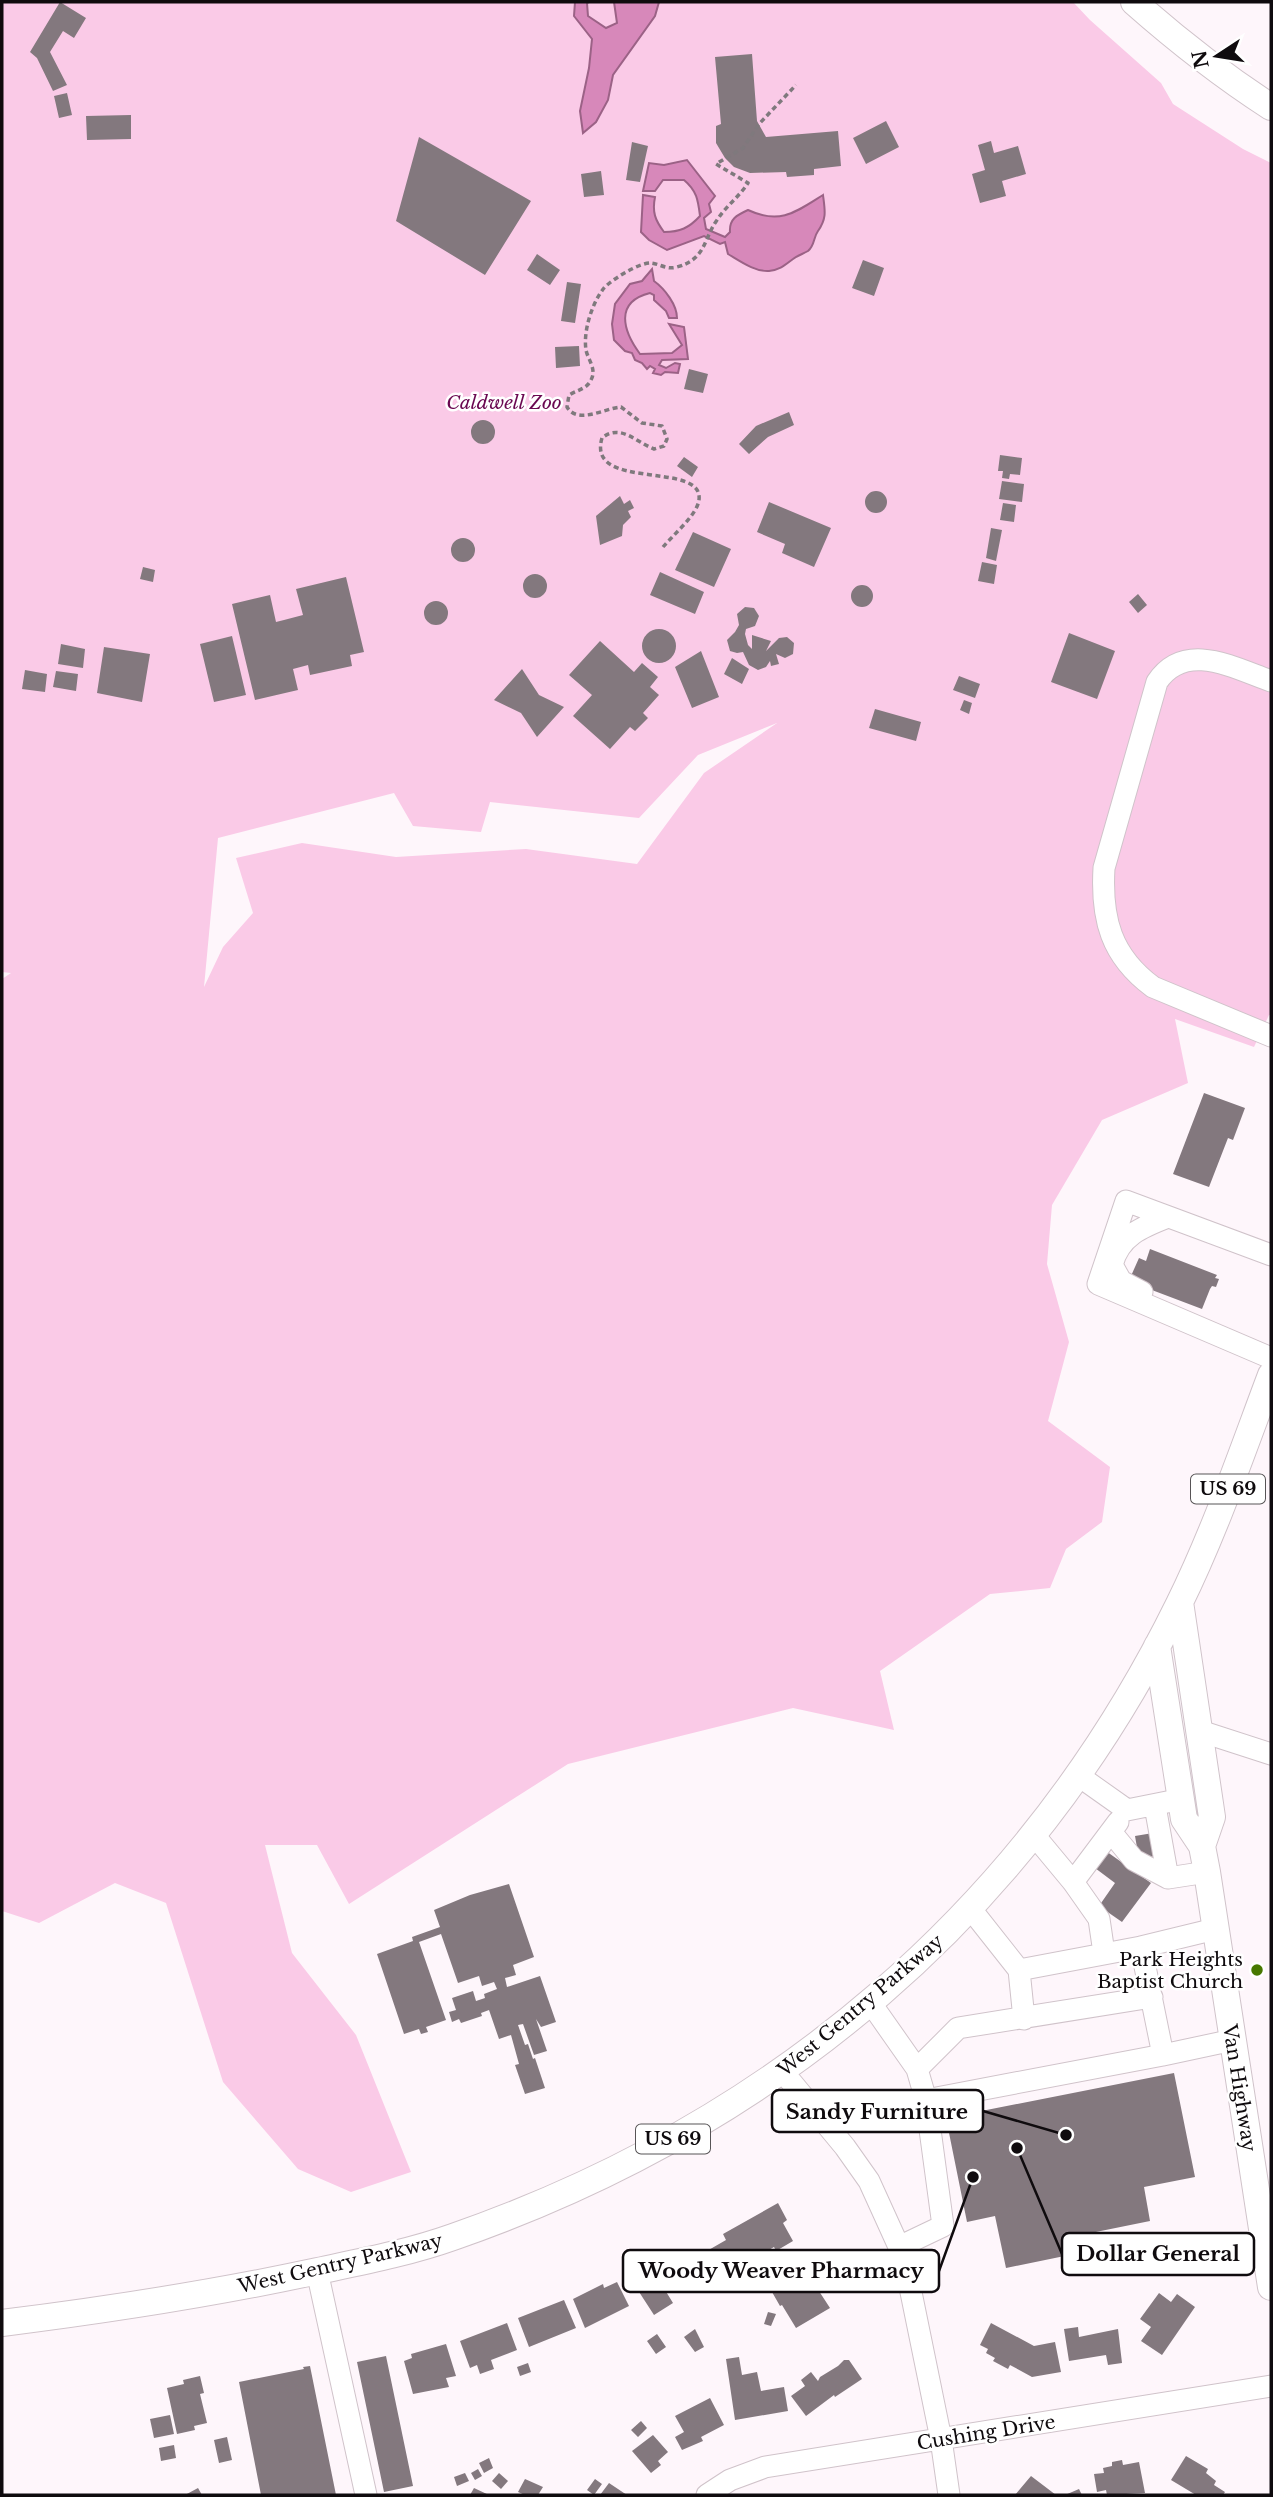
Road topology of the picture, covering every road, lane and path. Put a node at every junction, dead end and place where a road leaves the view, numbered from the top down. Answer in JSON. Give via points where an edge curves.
{"nodes":[{"id":1,"x":1134,"y":2,"type":"edge"},
{"id":2,"x":796,"y":85,"type":"dead end"},
{"id":3,"x":1271,"y":107,"type":"edge"},
{"id":4,"x":663,"y":547,"type":"dead end"},
{"id":5,"x":1271,"y":681,"type":"edge"},
{"id":6,"x":1266,"y":1034,"type":"edge"},
{"id":7,"x":1168,"y":1217,"type":"junction"},
{"id":8,"x":1271,"y":1255,"type":"edge"},
{"id":9,"x":1209,"y":1332,"type":"junction"},
{"id":10,"x":1271,"y":1358,"type":"edge"},
{"id":11,"x":1271,"y":1375,"type":"edge"},
{"id":12,"x":1180,"y":1602,"type":"junction"},
{"id":13,"x":1157,"y":1646,"type":"junction"},
{"id":14,"x":1199,"y":1731,"type":"junction"},
{"id":15,"x":1271,"y":1754,"type":"edge"},
{"id":16,"x":1079,"y":1776,"type":"junction"},
{"id":17,"x":1182,"y":1799,"type":"junction"},
{"id":18,"x":1155,"y":1806,"type":"junction"},
{"id":19,"x":1127,"y":1810,"type":"junction"},
{"id":20,"x":1111,"y":1832,"type":"junction"},
{"id":21,"x":1034,"y":1835,"type":"junction"},
{"id":22,"x":1204,"y":1859,"type":"junction"},
{"id":23,"x":1168,"y":1878,"type":"junction"},
{"id":24,"x":1073,"y":1882,"type":"junction"},
{"id":25,"x":970,"y":1908,"type":"junction"},
{"id":26,"x":1215,"y":1929,"type":"junction"},
{"id":27,"x":1141,"y":1947,"type":"junction"},
{"id":28,"x":1104,"y":1953,"type":"junction"},
{"id":29,"x":1019,"y":1970,"type":"junction"},
{"id":30,"x":1152,"y":1997,"type":"junction"},
{"id":31,"x":870,"y":2002,"type":"junction"},
{"id":32,"x":1024,"y":2019,"type":"junction"},
{"id":33,"x":1233,"y":2040,"type":"junction"},
{"id":34,"x":1163,"y":2055,"type":"junction"},
{"id":35,"x":917,"y":2069,"type":"junction"},
{"id":36,"x":783,"y":2071,"type":"junction"},
{"id":37,"x":926,"y":2100,"type":"junction"},
{"id":38,"x":899,"y":2247,"type":"junction"},
{"id":39,"x":317,"y":2271,"type":"junction"},
{"id":40,"x":1271,"y":2287,"type":"edge"},
{"id":41,"x":2,"y":2323,"type":"edge"},
{"id":42,"x":1271,"y":2386,"type":"edge"},
{"id":43,"x":941,"y":2440,"type":"junction"},
{"id":44,"x":366,"y":2495,"type":"edge"},
{"id":45,"x":708,"y":2495,"type":"edge"},
{"id":46,"x":949,"y":2495,"type":"edge"}],
"edges":[{"from":1,"to":3,"type":"main road","via":[[1240,88]]},
{"from":2,"to":4,"type":"path","via":[[743,148],[716,164],[748,183],[716,220],[696,258],[676,267],[647,263],[628,271],[604,288],[588,324],[586,349],[593,375],[586,387],[569,395],[570,413],[592,414],[621,407],[642,423],[662,426],[667,439],[664,446],[654,449],[624,433],[607,434],[600,447],[605,459],[615,467],[677,478],[698,492],[690,518]]},
{"from":5,"to":6,"type":"street","via":[[1201,658],[1174,664],[1164,672],[1157,682],[1102,888],[1112,937],[1140,978]]},
{"from":7,"to":8,"type":"street"},
{"from":7,"to":9,"type":"street","via":[[1125,1240],[1112,1265],[1121,1281],[1199,1313]]},
{"from":7,"to":9,"type":"street","via":[[1126,1201],[1098,1284]]},
{"from":9,"to":10,"type":"street"},
{"from":11,"to":12,"type":"main road","name":"West Gentry Parkway","number":"US 69"},
{"from":12,"to":13,"type":"main road","name":"West Gentry Parkway","number":"US 69"},
{"from":12,"to":14,"type":"main road","name":"Van Highway"},
{"from":13,"to":16,"type":"main road","name":"West Gentry Parkway","number":"US 69"},
{"from":13,"to":17,"type":"main road","name":"Van Highway"},
{"from":14,"to":15,"type":"street"},
{"from":14,"to":22,"type":"main road","name":"Van Highway","via":[[1212,1817]]},
{"from":16,"to":19,"type":"street"},
{"from":16,"to":21,"type":"main road","name":"West Gentry Parkway","number":"US 69"},
{"from":17,"to":18,"type":"street"},
{"from":17,"to":22,"type":"main road","name":"Van Highway","via":[[1184,1819]]},
{"from":18,"to":19,"type":"street"},
{"from":18,"to":23,"type":"street"},
{"from":19,"to":20,"type":"street"},
{"from":20,"to":23,"type":"street","via":[[1134,1860]]},
{"from":20,"to":24,"type":"street"},
{"from":21,"to":24,"type":"street"},
{"from":21,"to":25,"type":"main road","name":"West Gentry Parkway","number":"US 69"},
{"from":22,"to":23,"type":"street"},
{"from":22,"to":26,"type":"main road","name":"Van Highway"},
{"from":24,"to":28,"type":"street","via":[[1099,1919]]},
{"from":25,"to":29,"type":"street"},
{"from":25,"to":31,"type":"main road","name":"West Gentry Parkway","number":"US 69"},
{"from":26,"to":27,"type":"street"},
{"from":26,"to":33,"type":"main road","name":"Van Highway"},
{"from":27,"to":28,"type":"street"},
{"from":27,"to":30,"type":"street"},
{"from":28,"to":29,"type":"street"},
{"from":29,"to":32,"type":"street"},
{"from":30,"to":32,"type":"street"},
{"from":30,"to":34,"type":"street"},
{"from":31,"to":35,"type":"street"},
{"from":31,"to":36,"type":"main road","name":"West Gentry Parkway","number":"US 69"},
{"from":32,"to":35,"type":"street","via":[[958,2028]]},
{"from":33,"to":34,"type":"street"},
{"from":33,"to":40,"type":"main road","name":"Van Highway"},
{"from":34,"to":37,"type":"street"},
{"from":35,"to":37,"type":"street"},
{"from":36,"to":38,"type":"street","via":[[869,2181]]},
{"from":36,"to":39,"type":"main road","name":"West Gentry Parkway","number":"US 69","via":[[691,2130],[546,2201],[451,2238]]},
{"from":37,"to":38,"type":"street","via":[[943,2226]]},
{"from":38,"to":43,"type":"street"},
{"from":39,"to":41,"type":"main road","name":"West Gentry Parkway","number":"US 69","via":[[140,2304]]},
{"from":39,"to":44,"type":"street"},
{"from":42,"to":43,"type":"street","name":"Cushing Drive"},
{"from":43,"to":45,"type":"street","name":"Cushing Drive","via":[[765,2467],[730,2480]]},
{"from":43,"to":46,"type":"street"}]}
